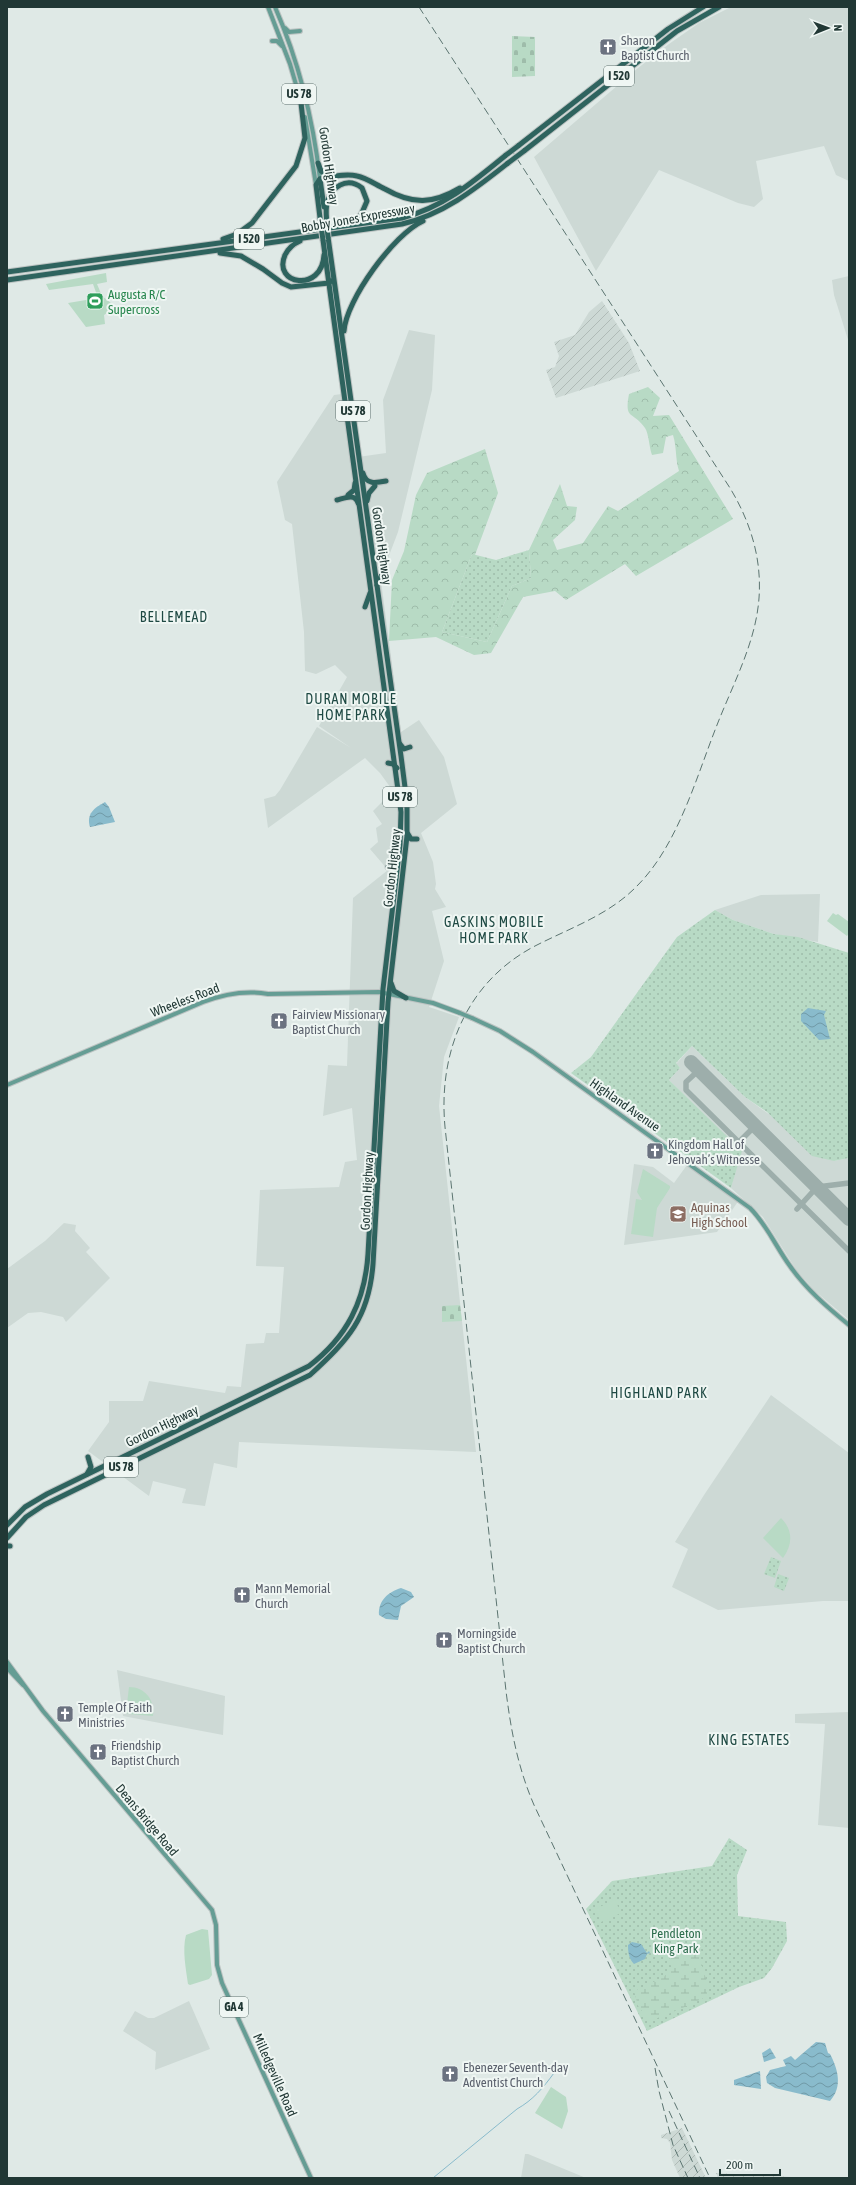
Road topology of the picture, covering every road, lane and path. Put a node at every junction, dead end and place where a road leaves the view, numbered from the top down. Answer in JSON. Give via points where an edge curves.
{"nodes":[{"id":1,"x":268,"y":7,"type":"edge"},
{"id":2,"x":275,"y":7,"type":"edge"},
{"id":3,"x":703,"y":7,"type":"edge"},
{"id":4,"x":718,"y":7,"type":"edge"},
{"id":5,"x":278,"y":13,"type":"junction"},
{"id":6,"x":300,"y":31,"type":"dead end"},
{"id":7,"x":272,"y":41,"type":"dead end"},
{"id":8,"x":290,"y":64,"type":"junction"},
{"id":9,"x":301,"y":102,"type":"junction"},
{"id":10,"x":318,"y":163,"type":"junction"},
{"id":11,"x":480,"y":176,"type":"junction"},
{"id":12,"x":330,"y":177,"type":"junction"},
{"id":13,"x":320,"y":179,"type":"junction"},
{"id":14,"x":316,"y":186,"type":"junction"},
{"id":15,"x":477,"y":187,"type":"junction"},
{"id":16,"x":324,"y":219,"type":"junction"},
{"id":17,"x":328,"y":227,"type":"junction"},
{"id":18,"x":324,"y":242,"type":"junction"},
{"id":19,"x":177,"y":248,"type":"junction"},
{"id":20,"x":203,"y":253,"type":"junction"},
{"id":21,"x":7,"y":272,"type":"edge"},
{"id":22,"x":333,"y":272,"type":"junction"},
{"id":23,"x":7,"y":280,"type":"edge"},
{"id":24,"x":329,"y":283,"type":"junction"},
{"id":25,"x":319,"y":284,"type":"junction"},
{"id":26,"x":332,"y":302,"type":"junction"},
{"id":27,"x":346,"y":366,"type":"junction"},
{"id":28,"x":352,"y":444,"type":"junction"},
{"id":29,"x":359,"y":456,"type":"junction"},
{"id":30,"x":386,"y":481,"type":"dead end"},
{"id":31,"x":375,"y":486,"type":"dead end"},
{"id":32,"x":348,"y":495,"type":"dead end"},
{"id":33,"x":337,"y":500,"type":"dead end"},
{"id":34,"x":363,"y":508,"type":"junction"},
{"id":35,"x":367,"y":558,"type":"junction"},
{"id":36,"x":375,"y":572,"type":"junction"},
{"id":37,"x":376,"y":585,"type":"junction"},
{"id":38,"x":375,"y":612,"type":"junction"},
{"id":39,"x":399,"y":742,"type":"junction"},
{"id":40,"x":410,"y":747,"type":"dead end"},
{"id":41,"x":388,"y":763,"type":"dead end"},
{"id":42,"x":396,"y":768,"type":"junction"},
{"id":43,"x":407,"y":828,"type":"junction"},
{"id":44,"x":417,"y":839,"type":"dead end"},
{"id":45,"x":388,"y":867,"type":"dead end"},
{"id":46,"x":397,"y":873,"type":"junction"},
{"id":47,"x":390,"y":979,"type":"junction"},
{"id":48,"x":383,"y":993,"type":"junction"},
{"id":49,"x":389,"y":994,"type":"junction"},
{"id":50,"x":406,"y":998,"type":"junction"},
{"id":51,"x":7,"y":1085,"type":"edge"},
{"id":52,"x":849,"y":1325,"type":"edge"},
{"id":53,"x":88,"y":1456,"type":"dead end"},
{"id":54,"x":119,"y":1469,"type":"junction"},
{"id":55,"x":86,"y":1475,"type":"junction"},
{"id":56,"x":117,"y":1477,"type":"dead end"},
{"id":57,"x":7,"y":1525,"type":"edge"},
{"id":58,"x":7,"y":1538,"type":"edge"},
{"id":59,"x":7,"y":1662,"type":"edge"},
{"id":60,"x":7,"y":1668,"type":"edge"},
{"id":61,"x":23,"y":1686,"type":"junction"},
{"id":62,"x":212,"y":1910,"type":"joint"},
{"id":63,"x":311,"y":2178,"type":"edge"}],
"edges":[{"from":1,"to":8,"type":"main road","name":"Gordon Highway","number":"US 78"},
{"from":2,"to":5,"type":"main road","name":"Gordon Highway","number":"US 78"},
{"from":3,"to":11,"type":"highway","name":"Bobby Jones Expressway","number":"I 520","bridge":true,"via":[[668,29]]},
{"from":4,"to":15,"type":"highway","name":"Bobby Jones Expressway","number":"I 520","bridge":true,"via":[[677,31]]},
{"from":5,"to":6,"type":"main road","via":[[287,31]]},
{"from":5,"to":10,"type":"main road","name":"Gordon Highway","number":"US 78","via":[[304,91]]},
{"from":7,"to":8,"type":"main road","via":[[281,44]]},
{"from":8,"to":9,"type":"main road","name":"Gordon Highway","number":"US 78"},
{"from":9,"to":14,"type":"main road","name":"Gordon Highway","number":"US 78"},
{"from":9,"to":19,"type":"highway","via":[[305,133],[300,158],[256,219],[244,230],[229,238]]},
{"from":10,"to":12,"type":"highway","via":[[321,171]]},
{"from":10,"to":13,"type":"main road","name":"Gordon Highway","number":"US 78"},
{"from":11,"to":12,"type":"highway","via":[[447,196],[425,201],[403,198],[358,176]]},
{"from":11,"to":17,"type":"highway","name":"Bobby Jones Expressway","number":"I 520","via":[[453,197],[420,213]]},
{"from":12,"to":13,"type":"highway"},
{"from":13,"to":14,"type":"highway"},
{"from":13,"to":16,"type":"highway","name":"Gordon Highway","number":"US 78"},
{"from":14,"to":16,"type":"highway","name":"Gordon Highway","number":"US 78"},
{"from":15,"to":18,"type":"highway","name":"Bobby Jones Expressway","number":"I 520","via":[[450,206],[416,220]]},
{"from":15,"to":27,"type":"highway","via":[[453,206],[406,231],[357,293],[344,326]]},
{"from":16,"to":17,"type":"highway"},
{"from":16,"to":17,"type":"highway","via":[[327,202],[334,189],[349,183],[362,188],[366,201],[361,215],[351,222]]},
{"from":16,"to":18,"type":"highway","name":"Gordon Highway","number":"US 78","bridge":true},
{"from":17,"to":18,"type":"highway","name":"Gordon Highway","number":"US 78","bridge":true},
{"from":17,"to":19,"type":"highway","name":"Bobby Jones Expressway","number":"I 520"},
{"from":18,"to":18,"type":"highway","via":[[323,261],[314,276],[299,281],[286,274],[283,260],[289,249],[298,242]]},
{"from":18,"to":20,"type":"highway","name":"Bobby Jones Expressway","number":"I 520"},
{"from":18,"to":22,"type":"highway","name":"Gordon Highway","number":"US 78"},
{"from":18,"to":24,"type":"highway","name":"Gordon Highway","number":"US 78"},
{"from":19,"to":21,"type":"highway","name":"Bobby Jones Expressway","number":"I 520"},
{"from":20,"to":23,"type":"highway","name":"Bobby Jones Expressway","number":"I 520"},
{"from":20,"to":25,"type":"highway","via":[[241,256],[291,287]]},
{"from":22,"to":24,"type":"highway"},
{"from":22,"to":27,"type":"highway","name":"Gordon Highway","number":"US 78"},
{"from":24,"to":25,"type":"highway"},
{"from":24,"to":26,"type":"highway","name":"Gordon Highway","number":"US 78"},
{"from":25,"to":26,"type":"highway","via":[[327,288]]},
{"from":26,"to":28,"type":"highway","name":"Gordon Highway","number":"US 78"},
{"from":27,"to":29,"type":"highway","name":"Gordon Highway","number":"US 78"},
{"from":28,"to":32,"type":"highway","via":[[355,485],[354,490]]},
{"from":28,"to":34,"type":"highway","name":"Gordon Highway","number":"US 78"},
{"from":29,"to":30,"type":"highway","via":[[363,475],[368,481]]},
{"from":29,"to":34,"type":"highway","name":"Gordon Highway","number":"US 78"},
{"from":31,"to":34,"type":"highway","via":[[367,496]]},
{"from":33,"to":34,"type":"highway","via":[[355,497]]},
{"from":34,"to":35,"type":"highway","name":"Gordon Highway","number":"US 78"},
{"from":34,"to":36,"type":"highway","name":"Gordon Highway","number":"US 78"},
{"from":35,"to":38,"type":"highway","name":"Gordon Highway","number":"US 78"},
{"from":35,"to":38,"type":"highway","via":[[370,595],[365,607],[372,605]]},
{"from":36,"to":37,"type":"highway","name":"Gordon Highway","number":"US 78"},
{"from":36,"to":37,"type":"highway","via":[[379,575],[384,572]]},
{"from":37,"to":39,"type":"highway","name":"Gordon Highway","number":"US 78"},
{"from":38,"to":42,"type":"highway","name":"Gordon Highway","number":"US 78"},
{"from":39,"to":40,"type":"highway","via":[[404,749]]},
{"from":39,"to":43,"type":"highway","name":"Gordon Highway","number":"US 78","via":[[406,792]]},
{"from":41,"to":42,"type":"highway"},
{"from":42,"to":46,"type":"highway","name":"Gordon Highway","number":"US 78","via":[[401,819]]},
{"from":43,"to":44,"type":"highway","via":[[410,838]]},
{"from":43,"to":47,"type":"highway","name":"Gordon Highway","number":"US 78"},
{"from":45,"to":46,"type":"highway","via":[[394,867]]},
{"from":46,"to":48,"type":"highway","name":"Gordon Highway","number":"US 78"},
{"from":47,"to":49,"type":"highway","name":"Gordon Highway","number":"US 78"},
{"from":47,"to":50,"type":"highway","via":[[394,991]]},
{"from":48,"to":49,"type":"main road","name":"Highland Avenue"},
{"from":48,"to":51,"type":"main road","name":"Wheeless Road","via":[[228,995],[203,1002]]},
{"from":48,"to":55,"type":"highway","name":"Gordon Highway","number":"US 78","via":[[367,1268],[361,1297],[345,1330],[323,1354],[299,1372]]},
{"from":49,"to":50,"type":"main road","name":"Highland Avenue"},
{"from":49,"to":54,"type":"highway","name":"Gordon Highway","number":"US 78","via":[[373,1272],[367,1300],[355,1326],[333,1355],[307,1377]]},
{"from":50,"to":52,"type":"main road","name":"Highland Avenue","bridge":true,"via":[[433,1003],[500,1031],[750,1208],[770,1233],[797,1276]]},
{"from":53,"to":55,"type":"highway","via":[[91,1468]]},
{"from":54,"to":56,"type":"highway"},
{"from":54,"to":58,"type":"highway","name":"Gordon Highway","number":"US 78","via":[[44,1505],[26,1517]]},
{"from":55,"to":57,"type":"highway","name":"Gordon Highway","number":"US 78","via":[[34,1501]]},
{"from":59,"to":61,"type":"main road","name":"Deans Bridge Road","number":"GA 4"},
{"from":60,"to":61,"type":"main road","name":"Deans Bridge Road","number":"GA 4"},
{"from":61,"to":62,"type":"main road","name":"Deans Bridge Road","number":"GA 4"},
{"from":62,"to":63,"type":"main road","name":"Milledgeville Road","number":"GA 4","via":[[216,1925],[217,1965],[222,1983]]}]}
